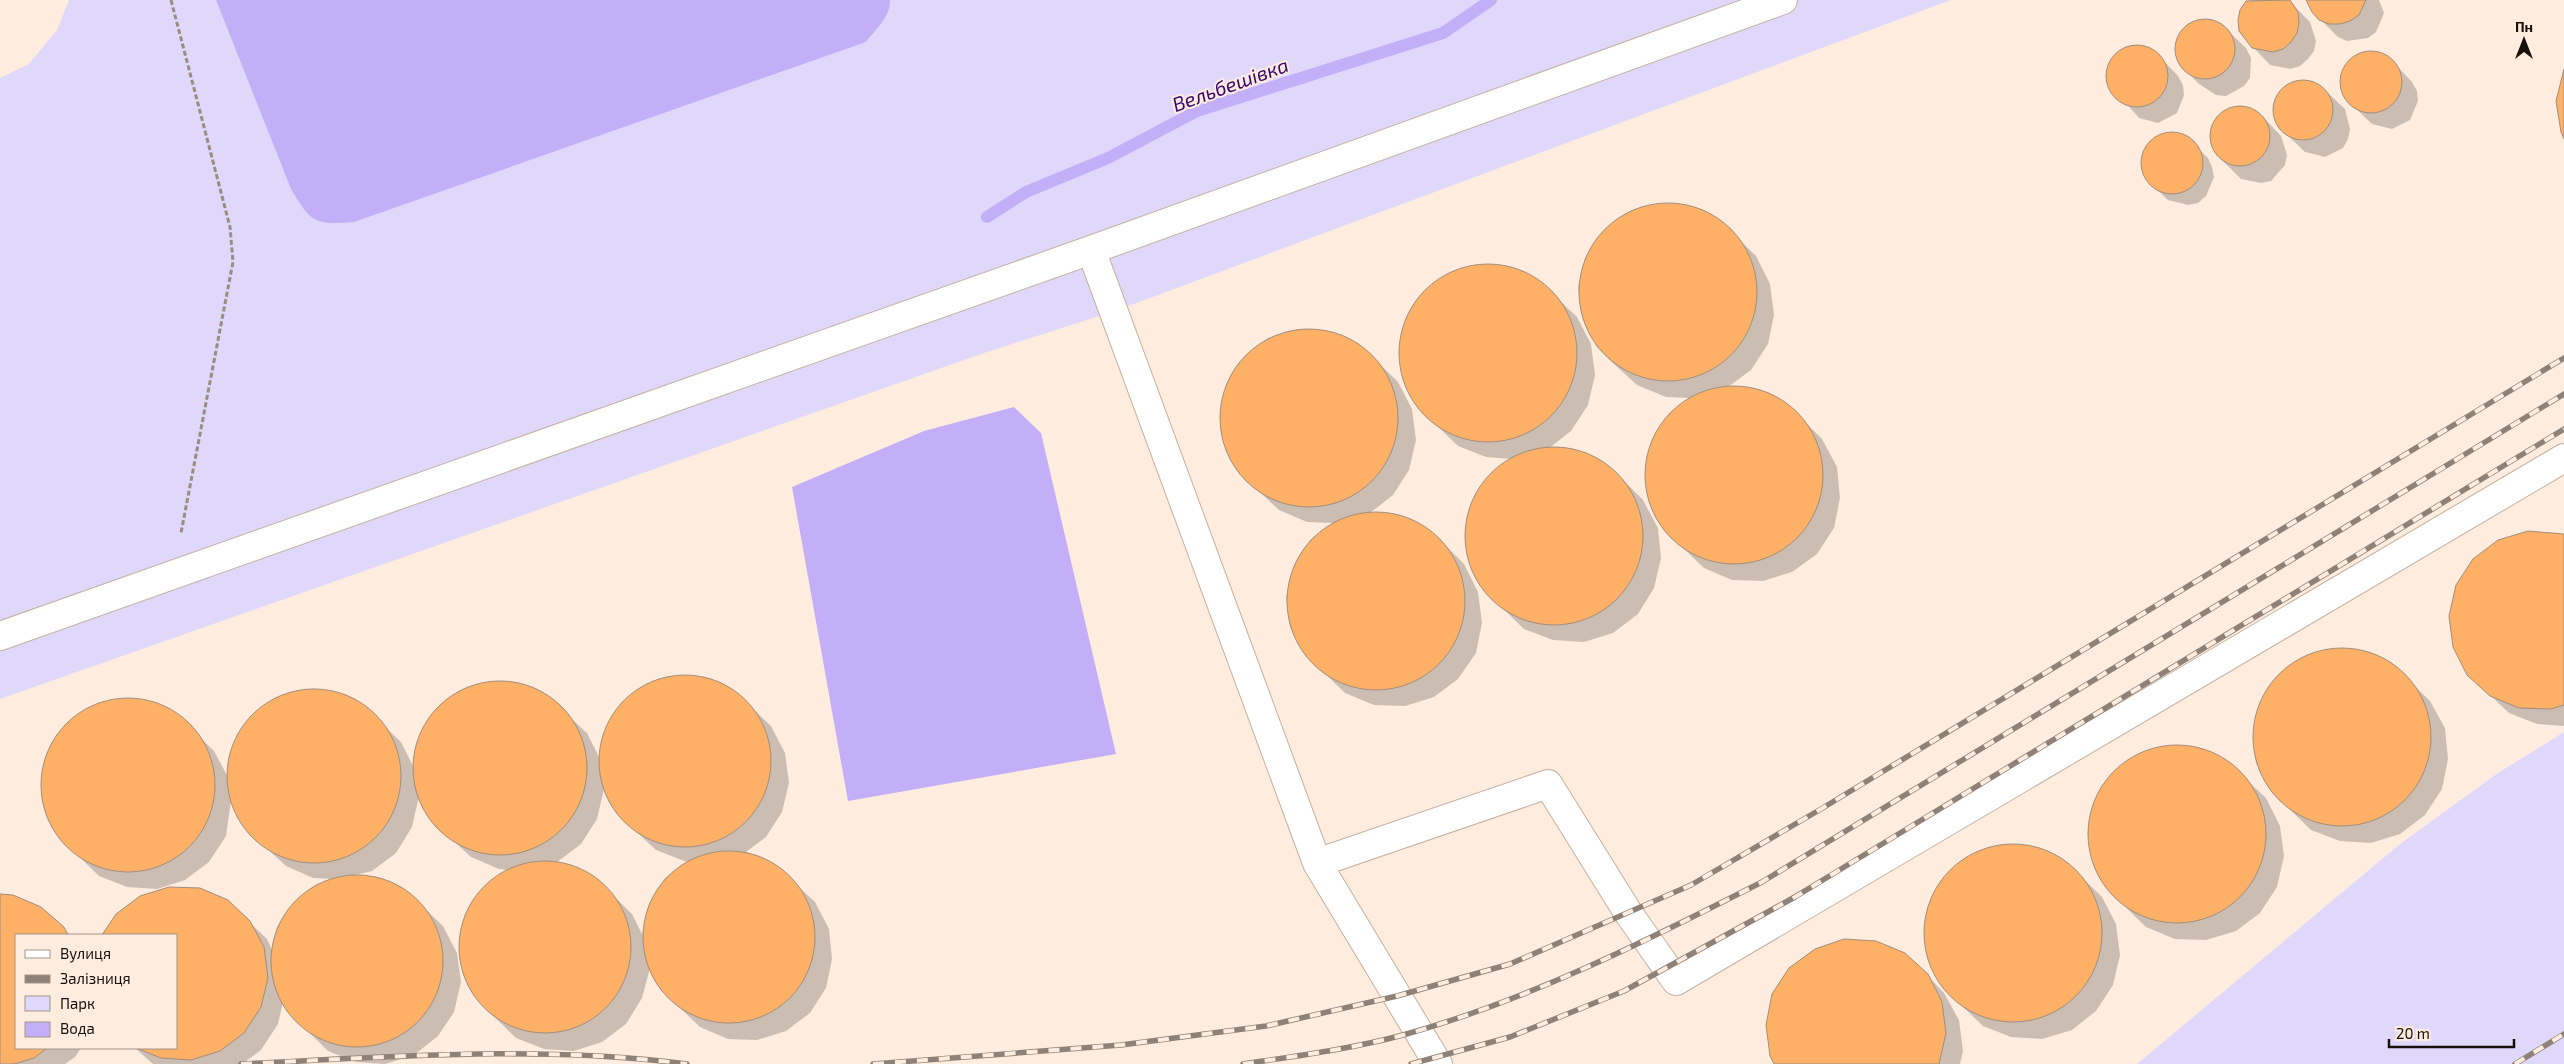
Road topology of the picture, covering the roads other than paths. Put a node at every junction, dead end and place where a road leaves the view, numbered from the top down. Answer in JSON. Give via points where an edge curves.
{"nodes":[{"id":1,"x":1783,"y":0,"type":"edge"},
{"id":2,"x":1091,"y":250,"type":"junction"},
{"id":3,"x":2564,"y":458,"type":"edge"},
{"id":4,"x":0,"y":636,"type":"edge"},
{"id":5,"x":1317,"y":863,"type":"junction"},
{"id":6,"x":1438,"y":1064,"type":"edge"}],
"edges":[{"from":1,"to":2,"type":"street"},
{"from":2,"to":4,"type":"street"},
{"from":2,"to":5,"type":"street"},
{"from":3,"to":5,"type":"street","via":[[1676,980],[1629,914],[1548,784]]},
{"from":5,"to":6,"type":"street"}]}
